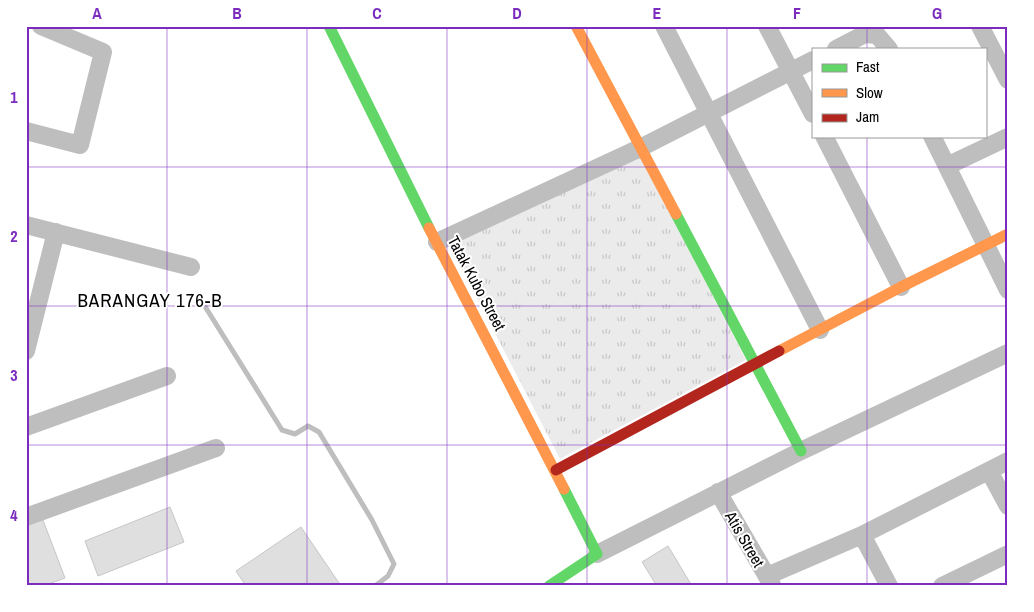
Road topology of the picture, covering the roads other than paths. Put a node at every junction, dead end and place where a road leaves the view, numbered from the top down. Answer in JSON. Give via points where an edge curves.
{"nodes":[{"id":1,"x":41,"y":26,"type":"edge"},
{"id":2,"x":329,"y":26,"type":"edge"},
{"id":3,"x":576,"y":26,"type":"edge"},
{"id":4,"x":664,"y":26,"type":"edge"},
{"id":5,"x":767,"y":26,"type":"edge"},
{"id":6,"x":980,"y":26,"type":"edge"},
{"id":7,"x":63,"y":31,"type":"edge"},
{"id":8,"x":871,"y":31,"type":"edge"},
{"id":9,"x":838,"y":48,"type":"edge"},
{"id":10,"x":888,"y":48,"type":"edge"},
{"id":11,"x":812,"y":60,"type":"edge"},
{"id":12,"x":791,"y":71,"type":"junction"},
{"id":13,"x":1008,"y":80,"type":"edge"},
{"id":14,"x":812,"y":112,"type":"edge"},
{"id":15,"x":709,"y":113,"type":"junction"},
{"id":16,"x":26,"y":131,"type":"edge"},
{"id":17,"x":1008,"y":137,"type":"edge"},
{"id":18,"x":825,"y":138,"type":"edge"},
{"id":19,"x":933,"y":138,"type":"edge"},
{"id":20,"x":640,"y":148,"type":"junction"},
{"id":21,"x":947,"y":166,"type":"junction"},
{"id":22,"x":26,"y":225,"type":"edge"},
{"id":23,"x":56,"y":232,"type":"junction"},
{"id":24,"x":1008,"y":234,"type":"edge"},
{"id":25,"x":437,"y":242,"type":"junction"},
{"id":26,"x":984,"y":245,"type":"junction"},
{"id":27,"x":191,"y":267,"type":"dead end"},
{"id":28,"x":901,"y":287,"type":"junction"},
{"id":29,"x":1008,"y":290,"type":"edge"},
{"id":30,"x":820,"y":330,"type":"junction"},
{"id":31,"x":26,"y":351,"type":"edge"},
{"id":32,"x":1008,"y":352,"type":"edge"},
{"id":33,"x":754,"y":364,"type":"junction"},
{"id":34,"x":168,"y":376,"type":"dead end"},
{"id":35,"x":26,"y":428,"type":"edge"},
{"id":36,"x":216,"y":448,"type":"dead end"},
{"id":37,"x":801,"y":451,"type":"junction"},
{"id":38,"x":1008,"y":461,"type":"edge"},
{"id":39,"x":556,"y":470,"type":"junction"},
{"id":40,"x":989,"y":471,"type":"junction"},
{"id":41,"x":718,"y":492,"type":"junction"},
{"id":42,"x":1008,"y":506,"type":"edge"},
{"id":43,"x":26,"y":517,"type":"edge"},
{"id":44,"x":862,"y":535,"type":"junction"},
{"id":45,"x":598,"y":554,"type":"junction"},
{"id":46,"x":1008,"y":554,"type":"edge"},
{"id":47,"x":770,"y":581,"type":"edge"},
{"id":48,"x":548,"y":586,"type":"edge"},
{"id":49,"x":889,"y":586,"type":"edge"},
{"id":50,"x":942,"y":586,"type":"edge"}],
"edges":[{"from":1,"to":7,"type":"street"},
{"from":2,"to":25,"type":"street","name":"Tatak Kubo Street"},
{"from":3,"to":20,"type":"street"},
{"from":4,"to":15,"type":"street"},
{"from":5,"to":12,"type":"street"},
{"from":6,"to":13,"type":"street"},
{"from":7,"to":16,"type":"street","via":[[103,52],[80,145]]},
{"from":8,"to":9,"type":"street"},
{"from":8,"to":10,"type":"street"},
{"from":11,"to":12,"type":"street"},
{"from":12,"to":14,"type":"street"},
{"from":12,"to":15,"type":"street"},
{"from":15,"to":20,"type":"street"},
{"from":15,"to":30,"type":"street"},
{"from":17,"to":21,"type":"street"},
{"from":18,"to":28,"type":"street"},
{"from":19,"to":21,"type":"street"},
{"from":20,"to":25,"type":"street"},
{"from":20,"to":33,"type":"street"},
{"from":21,"to":26,"type":"street"},
{"from":22,"to":23,"type":"street"},
{"from":23,"to":27,"type":"street"},
{"from":23,"to":31,"type":"street"},
{"from":24,"to":26,"type":"street"},
{"from":25,"to":39,"type":"street","name":"Tatak Kubo Street"},
{"from":26,"to":28,"type":"street"},
{"from":26,"to":29,"type":"street"},
{"from":28,"to":30,"type":"street"},
{"from":30,"to":33,"type":"street"},
{"from":32,"to":37,"type":"street"},
{"from":33,"to":37,"type":"street"},
{"from":33,"to":39,"type":"street"},
{"from":34,"to":35,"type":"street"},
{"from":36,"to":43,"type":"street"},
{"from":37,"to":41,"type":"street"},
{"from":38,"to":40,"type":"street"},
{"from":39,"to":45,"type":"street","name":"Tatak Kubo Street"},
{"from":40,"to":42,"type":"street"},
{"from":40,"to":44,"type":"street"},
{"from":41,"to":45,"type":"street"},
{"from":41,"to":47,"type":"street","name":"Atis Street"},
{"from":44,"to":47,"type":"street"},
{"from":44,"to":49,"type":"street"},
{"from":45,"to":48,"type":"street"},
{"from":46,"to":50,"type":"street"}]}
